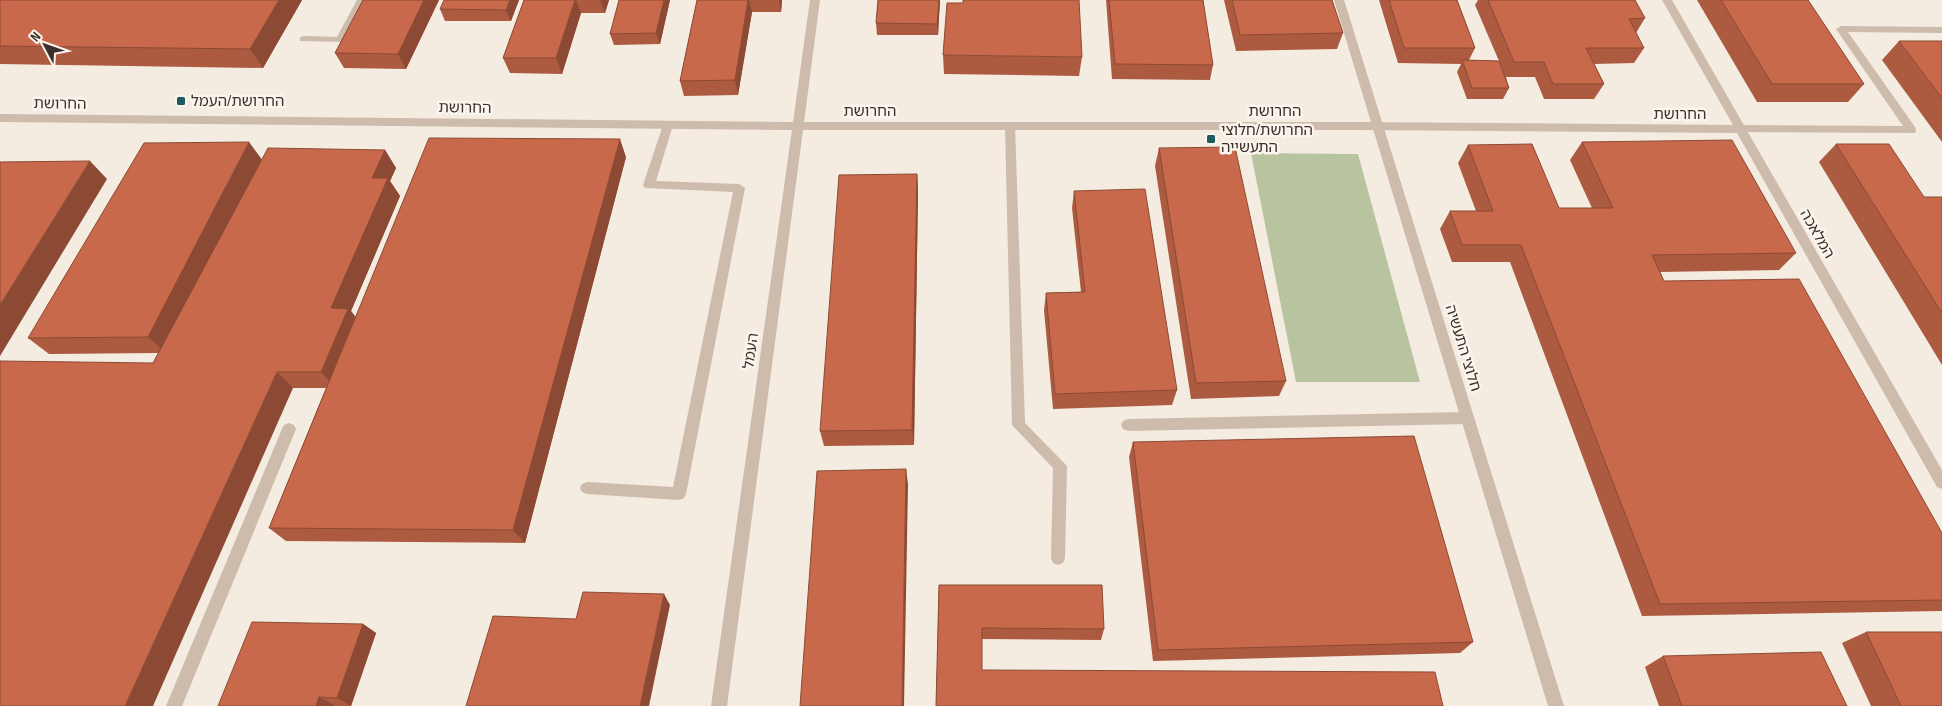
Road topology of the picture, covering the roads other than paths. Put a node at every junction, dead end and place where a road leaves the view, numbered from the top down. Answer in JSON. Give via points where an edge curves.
{"nodes":[{"id":1,"x":362,"y":0,"type":"edge"},
{"id":2,"x":815,"y":0,"type":"edge"},
{"id":3,"x":1338,"y":0,"type":"edge"},
{"id":4,"x":1666,"y":0,"type":"edge"},
{"id":5,"x":1942,"y":30,"type":"edge"},
{"id":6,"x":304,"y":39,"type":"dead end"},
{"id":7,"x":0,"y":118,"type":"edge"},
{"id":8,"x":668,"y":125,"type":"junction"},
{"id":9,"x":798,"y":126,"type":"junction"},
{"id":10,"x":1010,"y":126,"type":"junction"},
{"id":11,"x":1378,"y":127,"type":"junction"},
{"id":12,"x":1740,"y":129,"type":"junction"},
{"id":13,"x":1467,"y":418,"type":"junction"},
{"id":14,"x":1128,"y":425,"type":"dead end"},
{"id":15,"x":289,"y":429,"type":"dead end"},
{"id":16,"x":1942,"y":483,"type":"edge"},
{"id":17,"x":587,"y":488,"type":"dead end"},
{"id":18,"x":1058,"y":558,"type":"dead end"},
{"id":19,"x":174,"y":706,"type":"edge"},
{"id":20,"x":719,"y":706,"type":"edge"},
{"id":21,"x":1556,"y":706,"type":"edge"}],
"edges":[{"from":1,"to":6,"type":"street","via":[[340,40]]},
{"from":2,"to":9,"type":"street","name":"העמל"},
{"from":3,"to":11,"type":"street","name":"חלוצי התעשיה"},
{"from":4,"to":12,"type":"street","name":"המלאכה"},
{"from":5,"to":12,"type":"street","name":"החרושת","via":[[1842,29],[1911,130]]},
{"from":7,"to":8,"type":"street","name":"החרושת"},
{"from":8,"to":9,"type":"street","name":"החרושת"},
{"from":8,"to":17,"type":"street","via":[[649,185],[739,188],[679,494]]},
{"from":9,"to":10,"type":"street","name":"החרושת"},
{"from":9,"to":20,"type":"street","name":"העמל"},
{"from":10,"to":11,"type":"street","name":"החרושת"},
{"from":10,"to":18,"type":"street","via":[[1019,425],[1060,466]]},
{"from":11,"to":12,"type":"street","name":"החרושת"},
{"from":11,"to":13,"type":"street","name":"חלוצי התעשיה"},
{"from":12,"to":16,"type":"street","name":"המלאכה"},
{"from":13,"to":14,"type":"street"},
{"from":13,"to":21,"type":"street","name":"חלוצי התעשיה"},
{"from":15,"to":19,"type":"street"}]}
